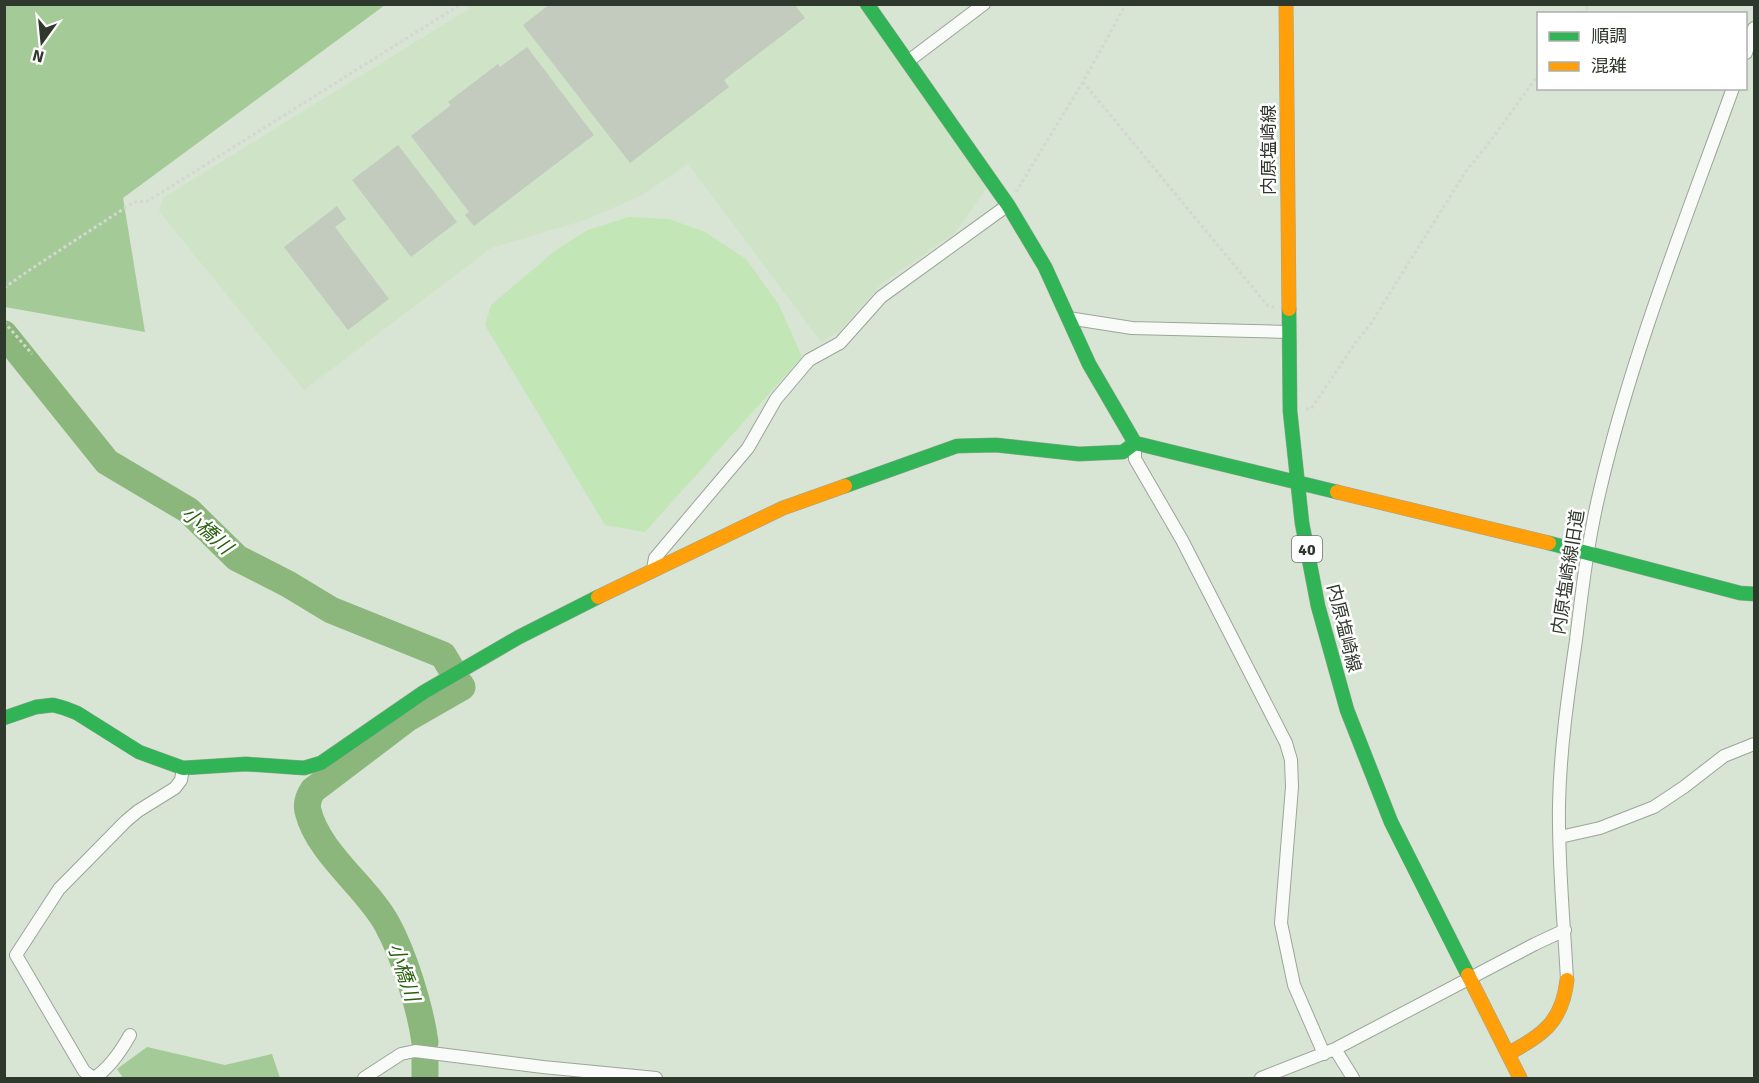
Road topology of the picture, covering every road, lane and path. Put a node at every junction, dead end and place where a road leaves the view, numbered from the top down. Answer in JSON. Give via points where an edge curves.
{"nodes":[{"id":1,"x":461,"y":4,"type":"edge"},
{"id":2,"x":867,"y":4,"type":"edge"},
{"id":3,"x":984,"y":4,"type":"edge"},
{"id":4,"x":1126,"y":4,"type":"edge"},
{"id":5,"x":1286,"y":4,"type":"edge"},
{"id":6,"x":1755,"y":28,"type":"edge"},
{"id":7,"x":1747,"y":50,"type":"edge"},
{"id":8,"x":907,"y":62,"type":"junction"},
{"id":9,"x":1537,"y":78,"type":"edge"},
{"id":10,"x":1083,"y":82,"type":"junction"},
{"id":11,"x":1732,"y":90,"type":"edge"},
{"id":12,"x":1008,"y":205,"type":"junction"},
{"id":13,"x":4,"y":288,"type":"edge"},
{"id":14,"x":1288,"y":308,"type":"junction"},
{"id":15,"x":1068,"y":318,"type":"junction"},
{"id":16,"x":4,"y":322,"type":"edge"},
{"id":17,"x":1288,"y":332,"type":"junction"},
{"id":18,"x":32,"y":354,"type":"dead end"},
{"id":19,"x":1290,"y":411,"type":"junction"},
{"id":20,"x":1134,"y":443,"type":"junction"},
{"id":21,"x":1297,"y":483,"type":"junction"},
{"id":22,"x":1588,"y":552,"type":"junction"},
{"id":23,"x":653,"y":569,"type":"junction"},
{"id":24,"x":1755,"y":594,"type":"edge"},
{"id":25,"x":4,"y":718,"type":"edge"},
{"id":26,"x":1755,"y":744,"type":"edge"},
{"id":27,"x":183,"y":768,"type":"junction"},
{"id":28,"x":1560,"y":837,"type":"junction"},
{"id":29,"x":1565,"y":930,"type":"junction"},
{"id":30,"x":10,"y":955,"type":"edge"},
{"id":31,"x":1469,"y":979,"type":"junction"},
{"id":32,"x":1567,"y":980,"type":"joint"},
{"id":33,"x":130,"y":1035,"type":"dead end"},
{"id":34,"x":1330,"y":1051,"type":"junction"},
{"id":35,"x":1508,"y":1054,"type":"junction"},
{"id":36,"x":98,"y":1077,"type":"edge"},
{"id":37,"x":364,"y":1078,"type":"edge"},
{"id":38,"x":656,"y":1078,"type":"edge"},
{"id":39,"x":1261,"y":1078,"type":"edge"},
{"id":40,"x":1353,"y":1078,"type":"edge"},
{"id":41,"x":1520,"y":1078,"type":"edge"}],
"edges":[{"from":1,"to":13,"type":"path","via":[[148,201],[134,202]]},
{"from":2,"to":8,"type":"street"},
{"from":3,"to":8,"type":"street"},
{"from":4,"to":10,"type":"path"},
{"from":5,"to":14,"type":"street","name":"内原塩崎線","number":"40"},
{"from":6,"to":7,"type":"street"},
{"from":8,"to":12,"type":"street"},
{"from":9,"to":19,"type":"path","via":[[1466,171],[1370,325],[1311,409]]},
{"from":10,"to":12,"type":"path"},
{"from":10,"to":14,"type":"path","via":[[1268,306]]},
{"from":11,"to":22,"type":"street","name":"内原塩崎線旧道","via":[[1614,433]]},
{"from":12,"to":15,"type":"street","via":[[1045,267]]},
{"from":12,"to":23,"type":"street","via":[[881,297],[840,343],[809,360],[776,399],[748,448],[655,558]]},
{"from":14,"to":17,"type":"street","name":"内原塩崎線","number":"40"},
{"from":15,"to":17,"type":"street","via":[[1132,328]]},
{"from":15,"to":20,"type":"street"},
{"from":16,"to":18,"type":"path"},
{"from":17,"to":19,"type":"street","name":"内原塩崎線","number":"40"},
{"from":19,"to":21,"type":"street","name":"内原塩崎線","number":"40"},
{"from":20,"to":21,"type":"street"},
{"from":20,"to":23,"type":"street","via":[[1123,452],[1079,454],[996,445],[957,446],[783,508]]},
{"from":20,"to":34,"type":"street","via":[[1135,459],[1182,540],[1286,743],[1292,787],[1281,923],[1294,985]]},
{"from":21,"to":22,"type":"street"},
{"from":21,"to":31,"type":"street","name":"内原塩崎線","number":"40","via":[[1318,606],[1347,710],[1391,822]]},
{"from":22,"to":24,"type":"street"},
{"from":22,"to":28,"type":"street","name":"内原塩崎線旧道","via":[[1561,765]]},
{"from":23,"to":27,"type":"street","via":[[433,686],[321,763],[304,768],[246,764]]},
{"from":25,"to":27,"type":"street","via":[[36,707],[64,708],[77,712],[139,752]]},
{"from":26,"to":28,"type":"street","via":[[1724,756],[1654,807],[1600,828]]},
{"from":27,"to":30,"type":"street","via":[[175,788],[126,821],[59,889]]},
{"from":28,"to":29,"type":"street","name":"内原塩崎線旧道"},
{"from":29,"to":31,"type":"street"},
{"from":29,"to":32,"type":"street","name":"内原塩崎線旧道"},
{"from":30,"to":36,"type":"street","via":[[84,1071]]},
{"from":31,"to":34,"type":"street"},
{"from":31,"to":35,"type":"street","name":"内原塩崎線","number":"40"},
{"from":32,"to":35,"type":"street","name":"内原塩崎線旧道","via":[[1563,1007],[1555,1022]]},
{"from":33,"to":36,"type":"street"},
{"from":34,"to":39,"type":"street"},
{"from":34,"to":40,"type":"street"},
{"from":35,"to":41,"type":"street","name":"内原塩崎線","number":"40"},
{"from":37,"to":38,"type":"street","via":[[401,1054],[415,1051]]}]}
